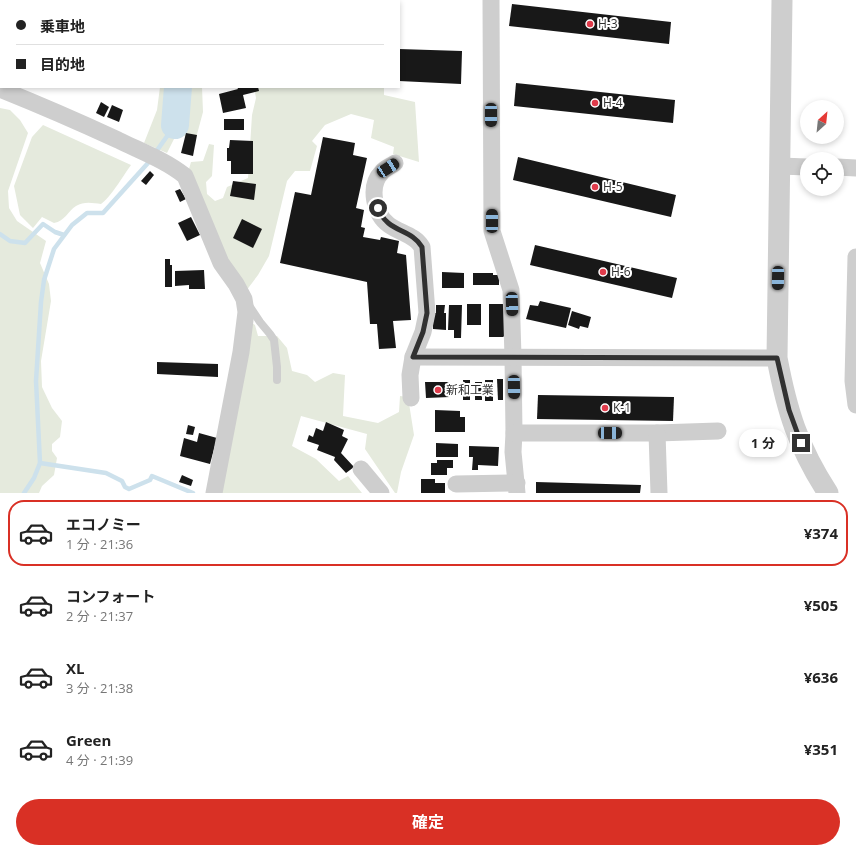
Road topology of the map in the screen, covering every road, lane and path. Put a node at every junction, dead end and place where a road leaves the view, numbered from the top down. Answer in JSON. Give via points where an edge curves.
{"nodes":[{"id":1,"x":491,"y":0,"type":"edge"},
{"id":2,"x":782,"y":0,"type":"edge"},
{"id":3,"x":0,"y":89,"type":"edge"},
{"id":4,"x":395,"y":163,"type":"dead end"},
{"id":5,"x":780,"y":166,"type":"junction"},
{"id":6,"x":800,"y":167,"type":"edge"},
{"id":7,"x":844,"y":167,"type":"edge"},
{"id":8,"x":856,"y":168,"type":"edge"},
{"id":9,"x":856,"y":257,"type":"edge"},
{"id":10,"x":244,"y":299,"type":"junction"},
{"id":11,"x":855,"y":355,"type":"edge"},
{"id":12,"x":413,"y":357,"type":"junction"},
{"id":13,"x":513,"y":357,"type":"junction"},
{"id":14,"x":777,"y":358,"type":"junction"},
{"id":15,"x":277,"y":380,"type":"dead end"},
{"id":16,"x":411,"y":398,"type":"dead end"},
{"id":17,"x":856,"y":405,"type":"edge"},
{"id":18,"x":718,"y":431,"type":"dead end"},
{"id":19,"x":514,"y":432,"type":"junction"},
{"id":20,"x":657,"y":433,"type":"junction"},
{"id":21,"x":361,"y":469,"type":"dead end"},
{"id":22,"x":456,"y":484,"type":"dead end"},
{"id":23,"x":517,"y":488,"type":"edge"},
{"id":24,"x":214,"y":493,"type":"edge"},
{"id":25,"x":381,"y":493,"type":"edge"},
{"id":26,"x":659,"y":493,"type":"edge"},
{"id":27,"x":828,"y":493,"type":"edge"}],
"edges":[{"from":1,"to":13,"type":"street","via":[[492,230],[511,290]]},
{"from":2,"to":5,"type":"street"},
{"from":3,"to":10,"type":"street","via":[[65,116],[154,158],[185,176],[221,263]]},
{"from":4,"to":12,"type":"street","via":[[381,172],[374,187],[375,200],[381,216],[389,225],[418,241],[422,247],[427,313]]},
{"from":5,"to":6,"type":"street"},
{"from":5,"to":14,"type":"street"},
{"from":7,"to":8,"type":"street"},
{"from":9,"to":11,"type":"street"},
{"from":10,"to":15,"type":"lane","via":[[274,340]]},
{"from":10,"to":24,"type":"street","via":[[246,312],[241,352]]},
{"from":11,"to":17,"type":"street","via":[[853,381]]},
{"from":12,"to":13,"type":"street"},
{"from":12,"to":16,"type":"street","via":[[410,375]]},
{"from":13,"to":14,"type":"street"},
{"from":13,"to":19,"type":"street"},
{"from":14,"to":27,"type":"street","via":[[796,431],[806,455]]},
{"from":18,"to":20,"type":"street"},
{"from":19,"to":20,"type":"street"},
{"from":19,"to":23,"type":"street","via":[[513,452]]},
{"from":20,"to":26,"type":"street"},
{"from":21,"to":25,"type":"street"},
{"from":22,"to":23,"type":"street"}]}
